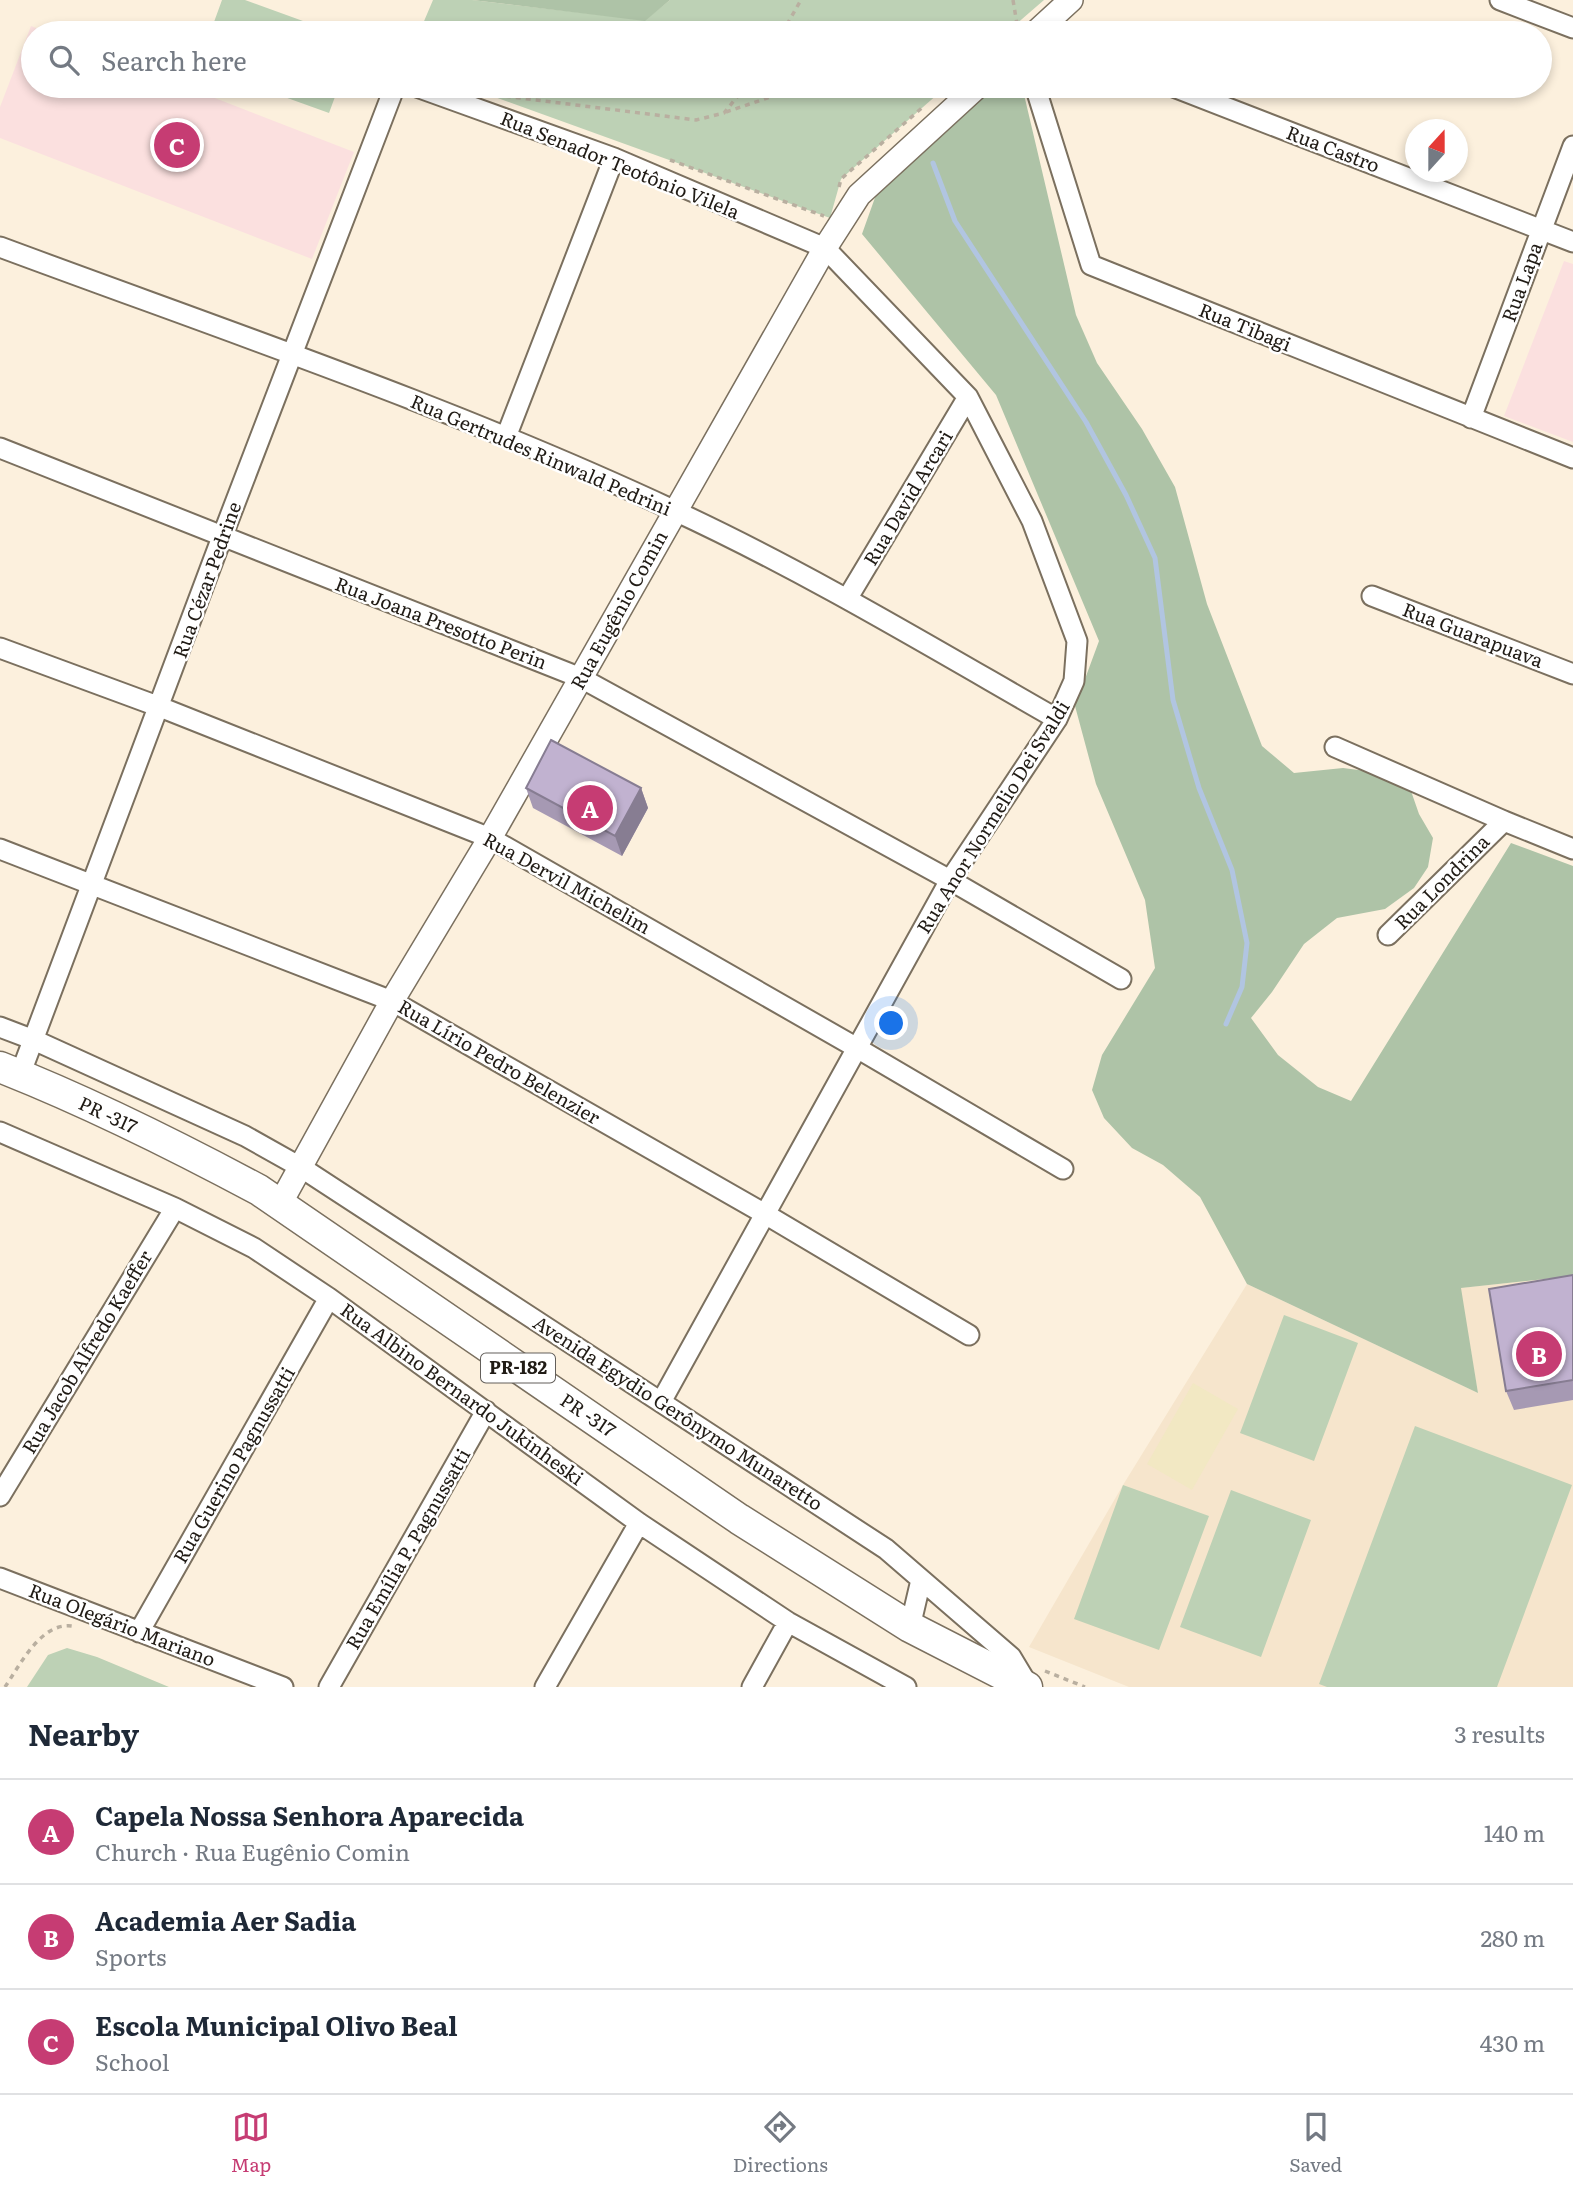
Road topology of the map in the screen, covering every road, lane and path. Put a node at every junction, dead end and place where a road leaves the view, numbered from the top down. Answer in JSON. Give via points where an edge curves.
{"nodes":[{"id":1,"x":801,"y":0,"type":"edge"},
{"id":2,"x":1013,"y":0,"type":"edge"},
{"id":3,"x":1071,"y":0,"type":"edge"},
{"id":4,"x":1500,"y":0,"type":"edge"},
{"id":5,"x":789,"y":21,"type":"edge"},
{"id":6,"x":1025,"y":21,"type":"edge"},
{"id":7,"x":1044,"y":21,"type":"edge"},
{"id":8,"x":1573,"y":28,"type":"edge"},
{"id":9,"x":390,"y":98,"type":"edge"},
{"id":10,"x":447,"y":98,"type":"edge"},
{"id":11,"x":498,"y":98,"type":"edge"},
{"id":12,"x":523,"y":98,"type":"edge"},
{"id":13,"x":736,"y":98,"type":"edge"},
{"id":14,"x":768,"y":98,"type":"edge"},
{"id":15,"x":965,"y":98,"type":"edge"},
{"id":16,"x":1039,"y":98,"type":"edge"},
{"id":17,"x":1202,"y":98,"type":"edge"},
{"id":18,"x":509,"y":102,"type":"dead end"},
{"id":19,"x":927,"y":103,"type":"dead end"},
{"id":20,"x":724,"y":113,"type":"junction"},
{"id":21,"x":1573,"y":146,"type":"edge"},
{"id":22,"x":614,"y":158,"type":"junction"},
{"id":23,"x":663,"y":158,"type":"dead end"},
{"id":24,"x":838,"y":192,"type":"dead end"},
{"id":25,"x":830,"y":218,"type":"dead end"},
{"id":26,"x":1541,"y":230,"type":"junction"},
{"id":27,"x":1573,"y":242,"type":"edge"},
{"id":28,"x":0,"y":247,"type":"edge"},
{"id":29,"x":825,"y":248,"type":"junction"},
{"id":30,"x":293,"y":356,"type":"junction"},
{"id":31,"x":968,"y":397,"type":"junction"},
{"id":32,"x":1472,"y":418,"type":"junction"},
{"id":33,"x":506,"y":437,"type":"junction"},
{"id":34,"x":0,"y":448,"type":"edge"},
{"id":35,"x":1573,"y":458,"type":"edge"},
{"id":36,"x":675,"y":511,"type":"junction"},
{"id":37,"x":222,"y":537,"type":"junction"},
{"id":38,"x":1372,"y":596,"type":"dead end"},
{"id":39,"x":847,"y":599,"type":"junction"},
{"id":40,"x":0,"y":648,"type":"edge"},
{"id":41,"x":1573,"y":674,"type":"edge"},
{"id":42,"x":581,"y":678,"type":"junction"},
{"id":43,"x":160,"y":708,"type":"junction"},
{"id":44,"x":1057,"y":719,"type":"junction"},
{"id":45,"x":1335,"y":747,"type":"dead end"},
{"id":46,"x":1504,"y":821,"type":"junction"},
{"id":47,"x":490,"y":838,"type":"junction"},
{"id":48,"x":0,"y":849,"type":"edge"},
{"id":49,"x":1573,"y":849,"type":"edge"},
{"id":50,"x":950,"y":880,"type":"junction"},
{"id":51,"x":92,"y":885,"type":"junction"},
{"id":52,"x":1388,"y":935,"type":"dead end"},
{"id":53,"x":1121,"y":979,"type":"dead end"},
{"id":54,"x":393,"y":1001,"type":"junction"},
{"id":55,"x":0,"y":1027,"type":"edge"},
{"id":56,"x":34,"y":1040,"type":"junction"},
{"id":57,"x":857,"y":1048,"type":"junction"},
{"id":58,"x":10,"y":1071,"type":"edge"},
{"id":59,"x":0,"y":1132,"type":"edge"},
{"id":60,"x":302,"y":1168,"type":"junction"},
{"id":61,"x":1063,"y":1169,"type":"dead end"},
{"id":62,"x":280,"y":1205,"type":"junction"},
{"id":63,"x":175,"y":1208,"type":"junction"},
{"id":64,"x":765,"y":1214,"type":"junction"},
{"id":65,"x":329,"y":1298,"type":"junction"},
{"id":66,"x":969,"y":1335,"type":"dead end"},
{"id":67,"x":661,"y":1402,"type":"junction"},
{"id":68,"x":486,"y":1411,"type":"junction"},
{"id":69,"x":0,"y":1496,"type":"edge"},
{"id":70,"x":639,"y":1522,"type":"junction"},
{"id":71,"x":0,"y":1578,"type":"edge"},
{"id":72,"x":920,"y":1580,"type":"junction"},
{"id":73,"x":788,"y":1622,"type":"junction"},
{"id":74,"x":76,"y":1627,"type":"dead end"},
{"id":75,"x":911,"y":1627,"type":"junction"},
{"id":76,"x":139,"y":1632,"type":"junction"},
{"id":77,"x":1011,"y":1657,"type":"junction"},
{"id":78,"x":5,"y":1687,"type":"edge"},
{"id":79,"x":283,"y":1687,"type":"edge"},
{"id":80,"x":329,"y":1687,"type":"edge"},
{"id":81,"x":545,"y":1687,"type":"edge"},
{"id":82,"x":752,"y":1687,"type":"edge"},
{"id":83,"x":906,"y":1687,"type":"edge"},
{"id":84,"x":1028,"y":1687,"type":"edge"},
{"id":85,"x":1085,"y":1687,"type":"edge"}],
"edges":[{"from":1,"to":5,"type":"path"},
{"from":2,"to":6,"type":"path"},
{"from":3,"to":7,"type":"street"},
{"from":4,"to":8,"type":"street"},
{"from":9,"to":30,"type":"street","name":"Rua Cézar Pedrine"},
{"from":10,"to":22,"type":"street","name":"Rua Senador Teotônio Vilela"},
{"from":11,"to":18,"type":"path"},
{"from":12,"to":20,"type":"path","via":[[696,120]]},
{"from":13,"to":20,"type":"path"},
{"from":14,"to":20,"type":"path"},
{"from":15,"to":29,"type":"street","name":"Rua Eugênio Comin","via":[[859,195]]},
{"from":16,"to":32,"type":"street","name":"Rua Tibagi","via":[[1091,265]]},
{"from":17,"to":26,"type":"street","name":"Rua Castro"},
{"from":19,"to":24,"type":"path","via":[[841,179]]},
{"from":21,"to":26,"type":"street","name":"Rua Lapa"},
{"from":22,"to":29,"type":"street","name":"Rua Senador Teotônio Vilela"},
{"from":22,"to":33,"type":"street"},
{"from":23,"to":25,"type":"path"},
{"from":26,"to":27,"type":"street","name":"Rua Castro"},
{"from":26,"to":32,"type":"street","name":"Rua Lapa"},
{"from":28,"to":30,"type":"street","name":"Rua Gertrudes Rinwald Pedrini"},
{"from":29,"to":31,"type":"street","name":"Rua Anor Normelio Dei Svaldi"},
{"from":29,"to":36,"type":"street","name":"Rua Eugênio Comin"},
{"from":30,"to":33,"type":"street","name":"Rua Gertrudes Rinwald Pedrini"},
{"from":30,"to":37,"type":"street","name":"Rua Cézar Pedrine"},
{"from":31,"to":39,"type":"street","name":"Rua David Arcari"},
{"from":31,"to":44,"type":"street","name":"Rua Anor Normelio Dei Svaldi","via":[[1032,521],[1077,641],[1074,681]]},
{"from":32,"to":35,"type":"street","name":"Rua Tibagi"},
{"from":33,"to":36,"type":"street","name":"Rua Gertrudes Rinwald Pedrini"},
{"from":34,"to":37,"type":"street","name":"Rua Joana Presotto Perin"},
{"from":36,"to":39,"type":"street","name":"Rua Gertrudes Rinwald Pedrini"},
{"from":36,"to":42,"type":"street","name":"Rua Eugênio Comin"},
{"from":37,"to":42,"type":"street","name":"Rua Joana Presotto Perin"},
{"from":37,"to":43,"type":"street","name":"Rua Cézar Pedrine"},
{"from":38,"to":41,"type":"street","name":"Rua Guarapuava"},
{"from":39,"to":44,"type":"street","name":"Rua Gertrudes Rinwald Pedrini"},
{"from":40,"to":43,"type":"street","name":"Rua Dervil Michelim"},
{"from":42,"to":47,"type":"street","name":"Rua Eugênio Comin"},
{"from":42,"to":50,"type":"street","name":"Rua Joana Presotto Perin"},
{"from":43,"to":47,"type":"street","name":"Rua Dervil Michelim"},
{"from":43,"to":51,"type":"street","name":"Rua Cézar Pedrine"},
{"from":44,"to":50,"type":"street","name":"Rua Anor Normelio Dei Svaldi"},
{"from":45,"to":46,"type":"street"},
{"from":46,"to":49,"type":"street","name":"Rua Londrina"},
{"from":46,"to":52,"type":"street","name":"Rua Londrina"},
{"from":47,"to":54,"type":"street","name":"Rua Eugênio Comin"},
{"from":47,"to":57,"type":"street","name":"Rua Dervil Michelim"},
{"from":48,"to":51,"type":"street","name":"Rua Lírio Pedro Belenzier"},
{"from":50,"to":53,"type":"street","name":"Rua Joana Presotto Perin"},
{"from":50,"to":57,"type":"street","name":"Rua Anor Normelio Dei Svaldi"},
{"from":51,"to":54,"type":"street","name":"Rua Lírio Pedro Belenzier"},
{"from":51,"to":56,"type":"street","name":"Rua Cézar Pedrine"},
{"from":54,"to":60,"type":"street","name":"Rua Eugênio Comin"},
{"from":54,"to":64,"type":"street","name":"Rua Lírio Pedro Belenzier"},
{"from":55,"to":56,"type":"street","name":"Avenida Egydio Gerônymo Munaretto"},
{"from":56,"to":58,"type":"street","name":"Rua Cézar Pedrine"},
{"from":56,"to":60,"type":"street","name":"Avenida Egydio Gerônymo Munaretto","via":[[245,1136]]},
{"from":57,"to":61,"type":"street","name":"Rua Dervil Michelim"},
{"from":57,"to":64,"type":"street","name":"Rua Anor Normelio Dei Svaldi"},
{"from":58,"to":62,"type":"main road","name":"PR -317","number":"PR-182","via":[[195,1156]]},
{"from":59,"to":63,"type":"street","name":"Rua Albino Bernardo Jukinheski"},
{"from":60,"to":62,"type":"street","name":"Rua Eugênio Comin"},
{"from":60,"to":67,"type":"street","name":"Avenida Egydio Gerônymo Munaretto"},
{"from":62,"to":75,"type":"main road","name":"PR -317","number":"PR-182","via":[[670,1473]]},
{"from":63,"to":65,"type":"street","name":"Rua Albino Bernardo Jukinheski","via":[[254,1248]]},
{"from":63,"to":69,"type":"street","name":"Rua Jacob Alfredo Kaeffer"},
{"from":64,"to":66,"type":"street","name":"Rua Lírio Pedro Belenzier"},
{"from":64,"to":67,"type":"street","name":"Rua Anor Normelio Dei Svaldi"},
{"from":65,"to":68,"type":"street","name":"Rua Albino Bernardo Jukinheski"},
{"from":65,"to":76,"type":"street","name":"Rua Guerino Pagnussatti"},
{"from":67,"to":72,"type":"street","name":"Avenida Egydio Gerônymo Munaretto","via":[[887,1549]]},
{"from":68,"to":70,"type":"street","name":"Rua Albino Bernardo Jukinheski"},
{"from":68,"to":80,"type":"street","name":"Rua Emília P. Pagnussatti"},
{"from":70,"to":73,"type":"street","name":"Rua Albino Bernardo Jukinheski"},
{"from":70,"to":81,"type":"street"},
{"from":71,"to":76,"type":"street","name":"Rua Olegário Mariano"},
{"from":72,"to":75,"type":"street"},
{"from":72,"to":77,"type":"street","name":"Avenida Egydio Gerônymo Munaretto"},
{"from":73,"to":82,"type":"street"},
{"from":73,"to":83,"type":"street","name":"Rua Albino Bernardo Jukinheski"},
{"from":74,"to":78,"type":"path","via":[[64,1625],[41,1636]]},
{"from":75,"to":84,"type":"main road","name":"PR -317","number":"PR-182"},
{"from":76,"to":79,"type":"street","name":"Rua Olegário Mariano"},
{"from":77,"to":84,"type":"street","name":"Avenida Egydio Gerônymo Munaretto"},
{"from":77,"to":85,"type":"path"}]}
